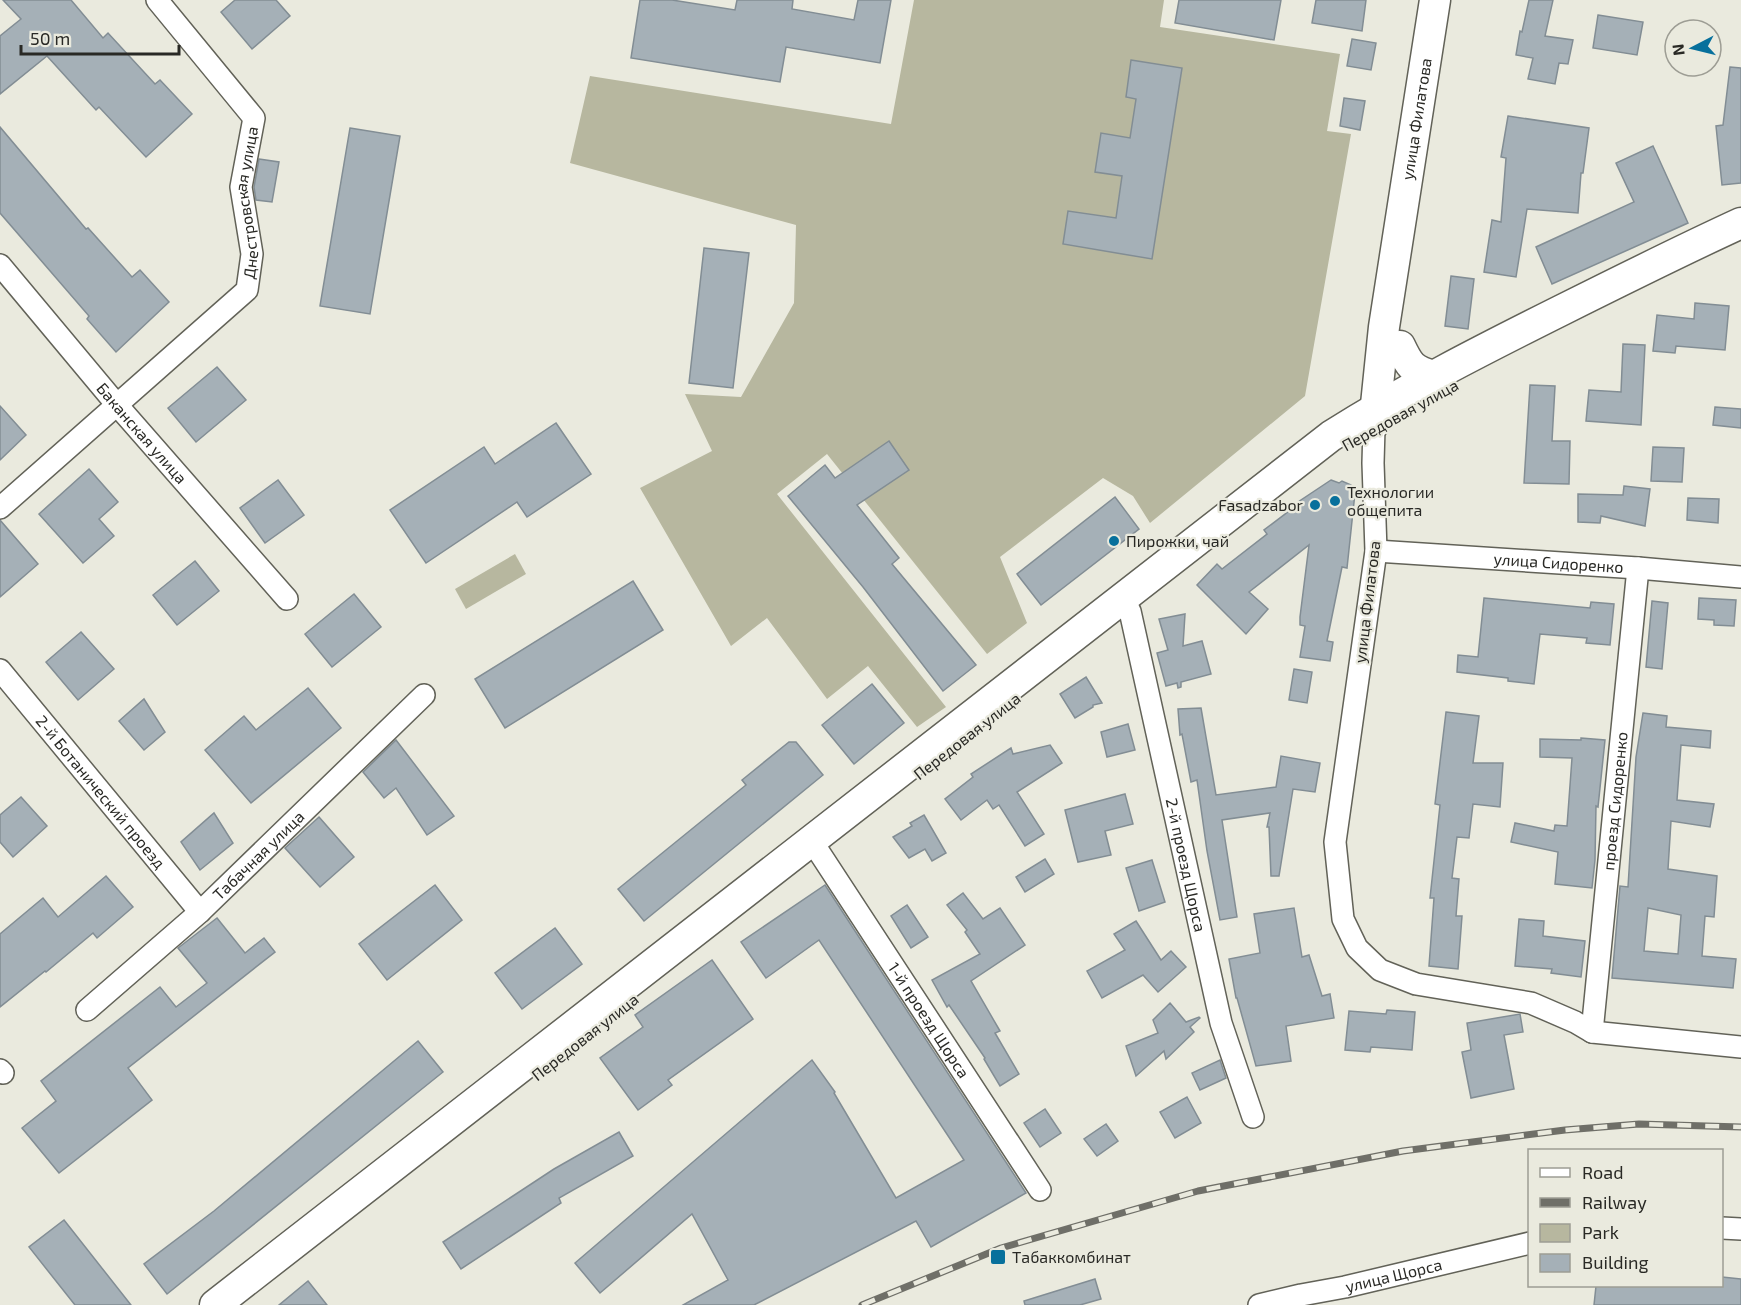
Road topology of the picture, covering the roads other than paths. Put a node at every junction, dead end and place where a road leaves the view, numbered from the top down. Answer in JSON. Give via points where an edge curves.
{"nodes":[{"id":1,"x":157,"y":0,"type":"edge"},
{"id":2,"x":1435,"y":0,"type":"edge"},
{"id":3,"x":1453,"y":0,"type":"edge"},
{"id":4,"x":1741,"y":223,"type":"edge"},
{"id":5,"x":1741,"y":241,"type":"edge"},
{"id":6,"x":0,"y":265,"type":"edge"},
{"id":7,"x":1400,"y":346,"type":"junction"},
{"id":8,"x":1432,"y":376,"type":"junction"},
{"id":9,"x":117,"y":405,"type":"junction"},
{"id":10,"x":1384,"y":412,"type":"junction"},
{"id":11,"x":0,"y":508,"type":"edge"},
{"id":12,"x":1376,"y":551,"type":"junction"},
{"id":13,"x":1638,"y":568,"type":"junction"},
{"id":14,"x":1741,"y":577,"type":"edge"},
{"id":15,"x":287,"y":599,"type":"dead end"},
{"id":16,"x":1130,"y":610,"type":"junction"},
{"id":17,"x":0,"y":670,"type":"edge"},
{"id":18,"x":424,"y":695,"type":"dead end"},
{"id":19,"x":819,"y":852,"type":"junction"},
{"id":20,"x":200,"y":912,"type":"junction"},
{"id":21,"x":87,"y":1010,"type":"dead end"},
{"id":22,"x":1592,"y":1032,"type":"junction"},
{"id":23,"x":1741,"y":1047,"type":"edge"},
{"id":24,"x":1253,"y":1117,"type":"dead end"},
{"id":25,"x":1040,"y":1190,"type":"dead end"},
{"id":26,"x":1723,"y":1228,"type":"edge"},
{"id":27,"x":1741,"y":1228,"type":"edge"},
{"id":28,"x":1528,"y":1245,"type":"edge"},
{"id":29,"x":1344,"y":1296,"type":"edge"},
{"id":30,"x":215,"y":1305,"type":"edge"},
{"id":31,"x":241,"y":1305,"type":"edge"},
{"id":32,"x":1259,"y":1305,"type":"edge"}],
"edges":[{"from":1,"to":9,"type":"street","name":"Днестровская улица","via":[[254,118],[241,187],[252,254],[247,290]]},
{"from":2,"to":10,"type":"main road","name":"улица Филатова","via":[[1384,327]]},
{"from":3,"to":7,"type":"main road"},
{"from":4,"to":8,"type":"main road","name":"Передовая улица"},
{"from":5,"to":10,"type":"main road","name":"Передовая улица"},
{"from":6,"to":9,"type":"street","name":"Баканская улица"},
{"from":7,"to":8,"type":"main road","name":"Передовая улица","via":[[1414,369]]},
{"from":7,"to":10,"type":"main road"},
{"from":8,"to":10,"type":"main road","name":"Передовая улица"},
{"from":9,"to":11,"type":"street","name":"Днестровская улица"},
{"from":9,"to":15,"type":"street","name":"Баканская улица"},
{"from":10,"to":12,"type":"street","name":"улица Филатова","via":[[1373,463]]},
{"from":10,"to":16,"type":"main road","name":"Передовая улица"},
{"from":10,"to":30,"type":"main road","name":"Передовая улица","via":[[1331,436]]},
{"from":12,"to":13,"type":"street","name":"улица Сидоренко"},
{"from":12,"to":22,"type":"street","name":"улица Филатова","via":[[1335,842],[1343,920],[1357,948],[1380,970],[1416,984],[1531,1003]]},
{"from":13,"to":14,"type":"street","name":"улица Сидоренко"},
{"from":13,"to":22,"type":"street","name":"проезд Сидоренко"},
{"from":16,"to":19,"type":"main road","name":"Передовая улица"},
{"from":16,"to":24,"type":"street","name":"2-й проезд Щорса","via":[[1221,1023]]},
{"from":17,"to":20,"type":"street","name":"2-й Ботанический проезд"},
{"from":18,"to":20,"type":"street","name":"Табачная улица"},
{"from":19,"to":25,"type":"street","name":"1-й проезд Щорса"},
{"from":19,"to":31,"type":"main road","name":"Передовая улица"},
{"from":20,"to":21,"type":"street","name":"Табачная улица"},
{"from":22,"to":23,"type":"street"},
{"from":26,"to":27,"type":"street"},
{"from":28,"to":29,"type":"street","name":"улица Щорса"},
{"from":29,"to":32,"type":"street","name":"улица Щорса","via":[[1301,1295]]}]}
